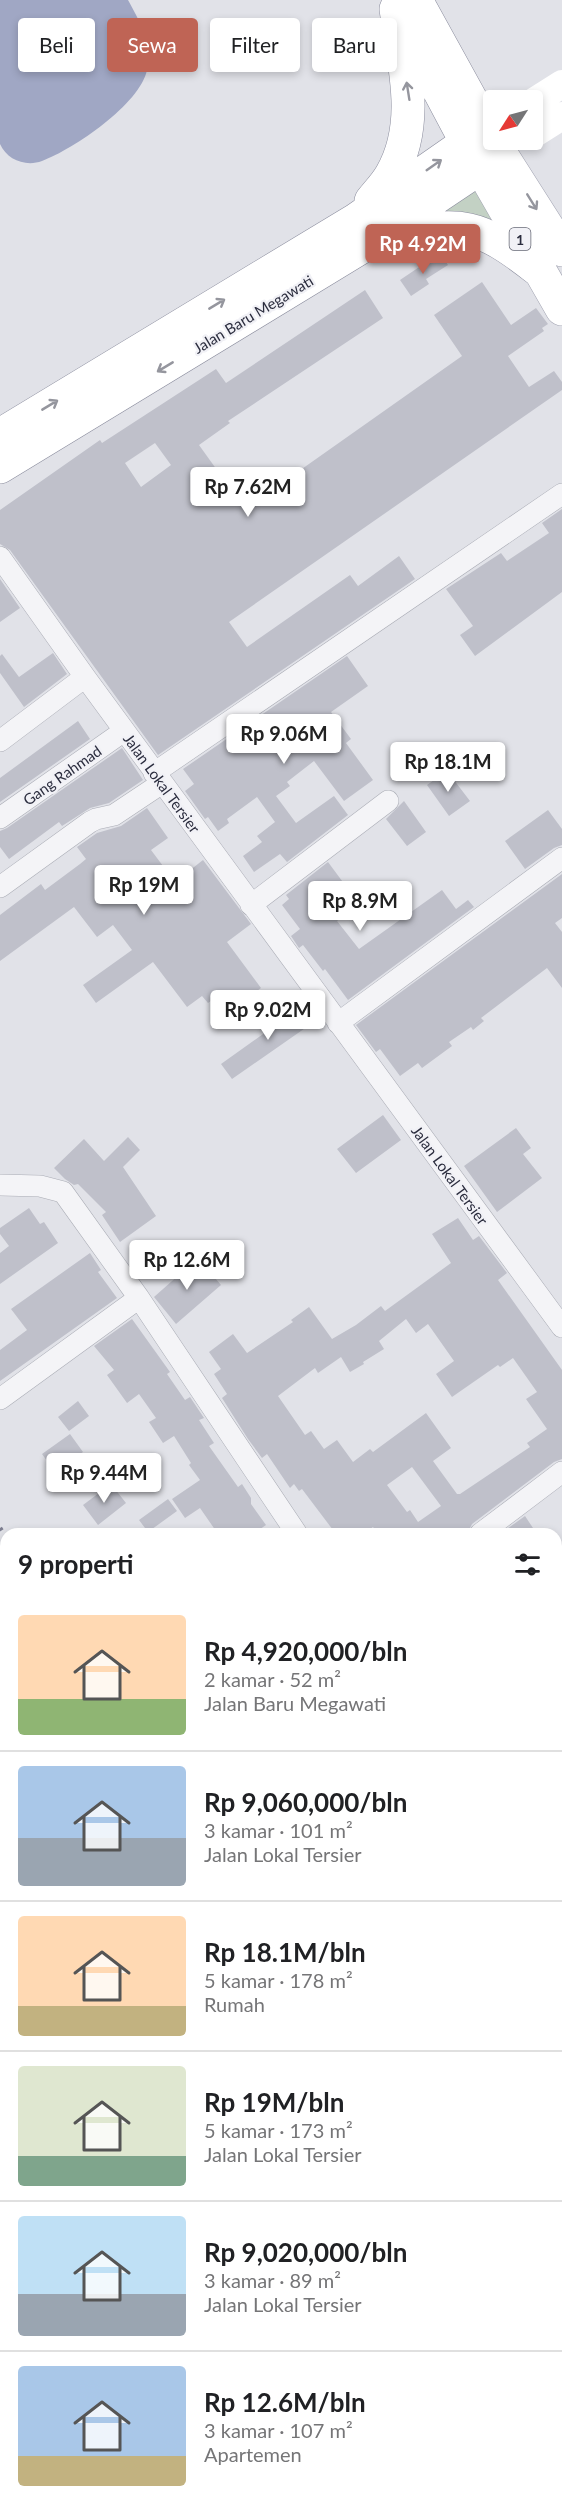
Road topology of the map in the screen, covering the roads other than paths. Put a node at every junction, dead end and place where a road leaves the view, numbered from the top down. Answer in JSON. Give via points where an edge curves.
{"nodes":[{"id":1,"x":401,"y":3,"type":"edge"},
{"id":2,"x":562,"y":84,"type":"edge"},
{"id":3,"x":543,"y":96,"type":"edge"},
{"id":4,"x":562,"y":116,"type":"edge"},
{"id":5,"x":543,"y":128,"type":"edge"},
{"id":6,"x":483,"y":130,"type":"edge"},
{"id":7,"x":483,"y":150,"type":"edge"},
{"id":8,"x":495,"y":150,"type":"edge"},
{"id":9,"x":361,"y":232,"type":"junction"},
{"id":10,"x":550,"y":260,"type":"edge"},
{"id":11,"x":562,"y":309,"type":"edge"},
{"id":12,"x":0,"y":435,"type":"edge"},
{"id":13,"x":0,"y":467,"type":"edge"},
{"id":14,"x":562,"y":494,"type":"edge"},
{"id":15,"x":0,"y":557,"type":"edge"},
{"id":16,"x":85,"y":677,"type":"junction"},
{"id":17,"x":124,"y":731,"type":"junction"},
{"id":18,"x":0,"y":741,"type":"edge"},
{"id":19,"x":158,"y":778,"type":"junction"},
{"id":20,"x":388,"y":801,"type":"dead end"},
{"id":21,"x":0,"y":818,"type":"edge"},
{"id":22,"x":562,"y":858,"type":"edge"},
{"id":23,"x":0,"y":887,"type":"edge"},
{"id":24,"x":251,"y":905,"type":"junction"},
{"id":25,"x":338,"y":1023,"type":"junction"},
{"id":26,"x":0,"y":1185,"type":"edge"},
{"id":27,"x":139,"y":1298,"type":"junction"},
{"id":28,"x":562,"y":1327,"type":"edge"},
{"id":29,"x":0,"y":1400,"type":"edge"},
{"id":30,"x":562,"y":1472,"type":"edge"},
{"id":31,"x":286,"y":1528,"type":"edge"},
{"id":32,"x":488,"y":1528,"type":"edge"}],
"edges":[{"from":1,"to":6,"type":"main road","number":"1"},
{"from":9,"to":1,"type":"main road","one_way":true,"via":[[391,176],[407,130],[410,100]]},
{"from":2,"to":3,"type":"street"},
{"from":4,"to":5,"type":"street"},
{"from":7,"to":9,"type":"main road","name":"Jalan Baru Megawati"},
{"from":8,"to":10,"type":"main road","number":"1"},
{"from":9,"to":10,"type":"main road","via":[[453,226]]},
{"from":12,"to":9,"type":"main road","name":"Jalan Baru Megawati","one_way":true},
{"from":9,"to":13,"type":"main road","name":"Jalan Baru Megawati","one_way":true},
{"from":10,"to":11,"type":"main road","number":"1"},
{"from":14,"to":19,"type":"street"},
{"from":15,"to":16,"type":"street","name":"Jalan Lokal Tersier"},
{"from":16,"to":17,"type":"street","name":"Jalan Lokal Tersier"},
{"from":16,"to":18,"type":"street"},
{"from":17,"to":19,"type":"street","name":"Jalan Lokal Tersier"},
{"from":17,"to":21,"type":"street","name":"Gang Rahmad"},
{"from":19,"to":23,"type":"street","via":[[114,815],[90,822]]},
{"from":19,"to":24,"type":"street","name":"Jalan Lokal Tersier"},
{"from":20,"to":24,"type":"street"},
{"from":22,"to":25,"type":"street"},
{"from":24,"to":25,"type":"street","name":"Jalan Lokal Tersier"},
{"from":25,"to":28,"type":"street","name":"Jalan Lokal Tersier"},
{"from":26,"to":27,"type":"street","via":[[40,1186],[63,1192]]},
{"from":27,"to":29,"type":"street"},
{"from":27,"to":31,"type":"street"},
{"from":30,"to":32,"type":"street"}]}
